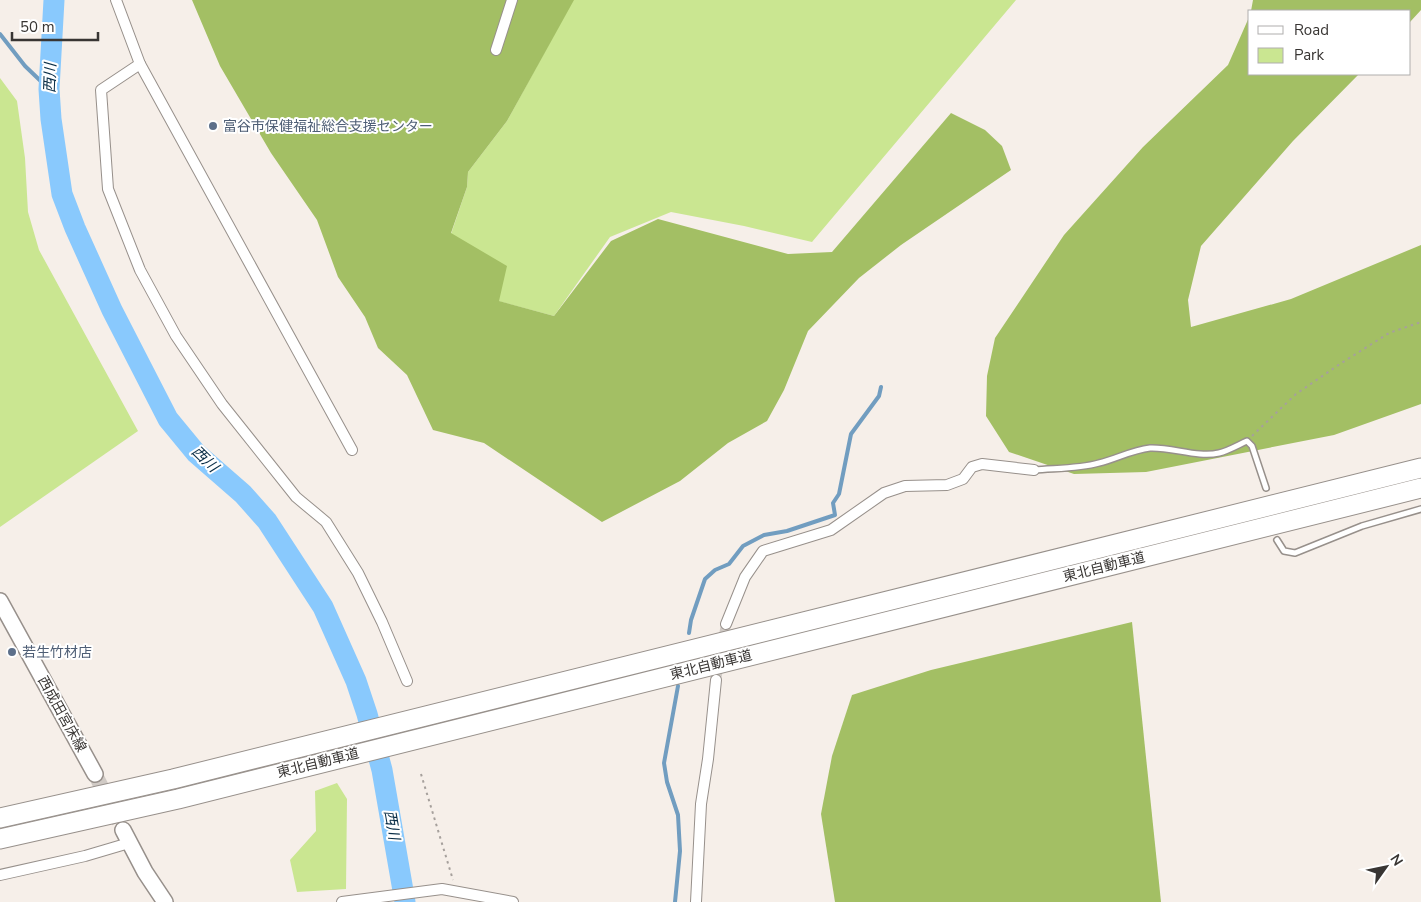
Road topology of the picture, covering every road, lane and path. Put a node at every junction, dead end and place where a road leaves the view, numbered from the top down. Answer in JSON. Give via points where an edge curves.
{"nodes":[{"id":1,"x":116,"y":0,"type":"edge"},
{"id":2,"x":512,"y":0,"type":"edge"},
{"id":3,"x":496,"y":50,"type":"dead end"},
{"id":4,"x":140,"y":64,"type":"junction"},
{"id":5,"x":1421,"y":322,"type":"edge"},
{"id":6,"x":1247,"y":441,"type":"junction"},
{"id":7,"x":352,"y":450,"type":"dead end"},
{"id":8,"x":1421,"y":468,"type":"edge"},
{"id":9,"x":1034,"y":470,"type":"joint"},
{"id":10,"x":1266,"y":488,"type":"dead end"},
{"id":11,"x":1421,"y":488,"type":"edge"},
{"id":12,"x":1421,"y":510,"type":"edge"},
{"id":13,"x":1277,"y":540,"type":"dead end"},
{"id":14,"x":0,"y":602,"type":"edge"},
{"id":15,"x":5,"y":622,"type":"edge"},
{"id":16,"x":726,"y":624,"type":"tunnel mouth"},
{"id":17,"x":716,"y":680,"type":"tunnel mouth"},
{"id":18,"x":407,"y":681,"type":"dead end"},
{"id":19,"x":95,"y":774,"type":"tunnel mouth"},
{"id":20,"x":421,"y":774,"type":"dead end"},
{"id":21,"x":0,"y":818,"type":"edge"},
{"id":22,"x":126,"y":837,"type":"joint"},
{"id":23,"x":0,"y":839,"type":"edge"},
{"id":24,"x":0,"y":875,"type":"edge"},
{"id":25,"x":457,"y":892,"type":"junction"},
{"id":26,"x":165,"y":902,"type":"edge"},
{"id":27,"x":342,"y":902,"type":"edge"},
{"id":28,"x":513,"y":902,"type":"edge"},
{"id":29,"x":696,"y":902,"type":"edge"}],
"edges":[{"from":1,"to":4,"type":"street"},
{"from":2,"to":3,"type":"street"},
{"from":4,"to":7,"type":"street"},
{"from":4,"to":18,"type":"street","via":[[102,90],[108,189],[140,270],[176,336],[228,412],[296,497],[326,522],[358,573]]},
{"from":5,"to":6,"type":"path","via":[[1389,334],[1296,394]]},
{"from":6,"to":9,"type":"lane","via":[[1218,454],[1150,448],[1099,463]]},
{"from":6,"to":10,"type":"lane","via":[[1252,446]]},
{"from":8,"to":21,"type":"highway","name":"東北自動車道","via":[[60,806]]},
{"from":9,"to":16,"type":"street","via":[[982,464],[972,467],[962,479],[947,485],[905,486],[884,493],[831,530],[763,551],[745,577]]},
{"from":11,"to":23,"type":"highway","name":"東北自動車道","via":[[169,801]]},
{"from":12,"to":13,"type":"lane","via":[[1362,526],[1295,553],[1284,552]]},
{"from":14,"to":15,"type":"main road","name":"西成田宮床線"},
{"from":15,"to":19,"type":"main road","name":"西成田宮床線"},
{"from":17,"to":29,"type":"street","via":[[701,804]]},
{"from":20,"to":25,"type":"path"},
{"from":22,"to":24,"type":"street","via":[[85,856]]},
{"from":22,"to":26,"type":"main road"},
{"from":25,"to":27,"type":"street","via":[[442,889]]},
{"from":25,"to":28,"type":"street"}]}
